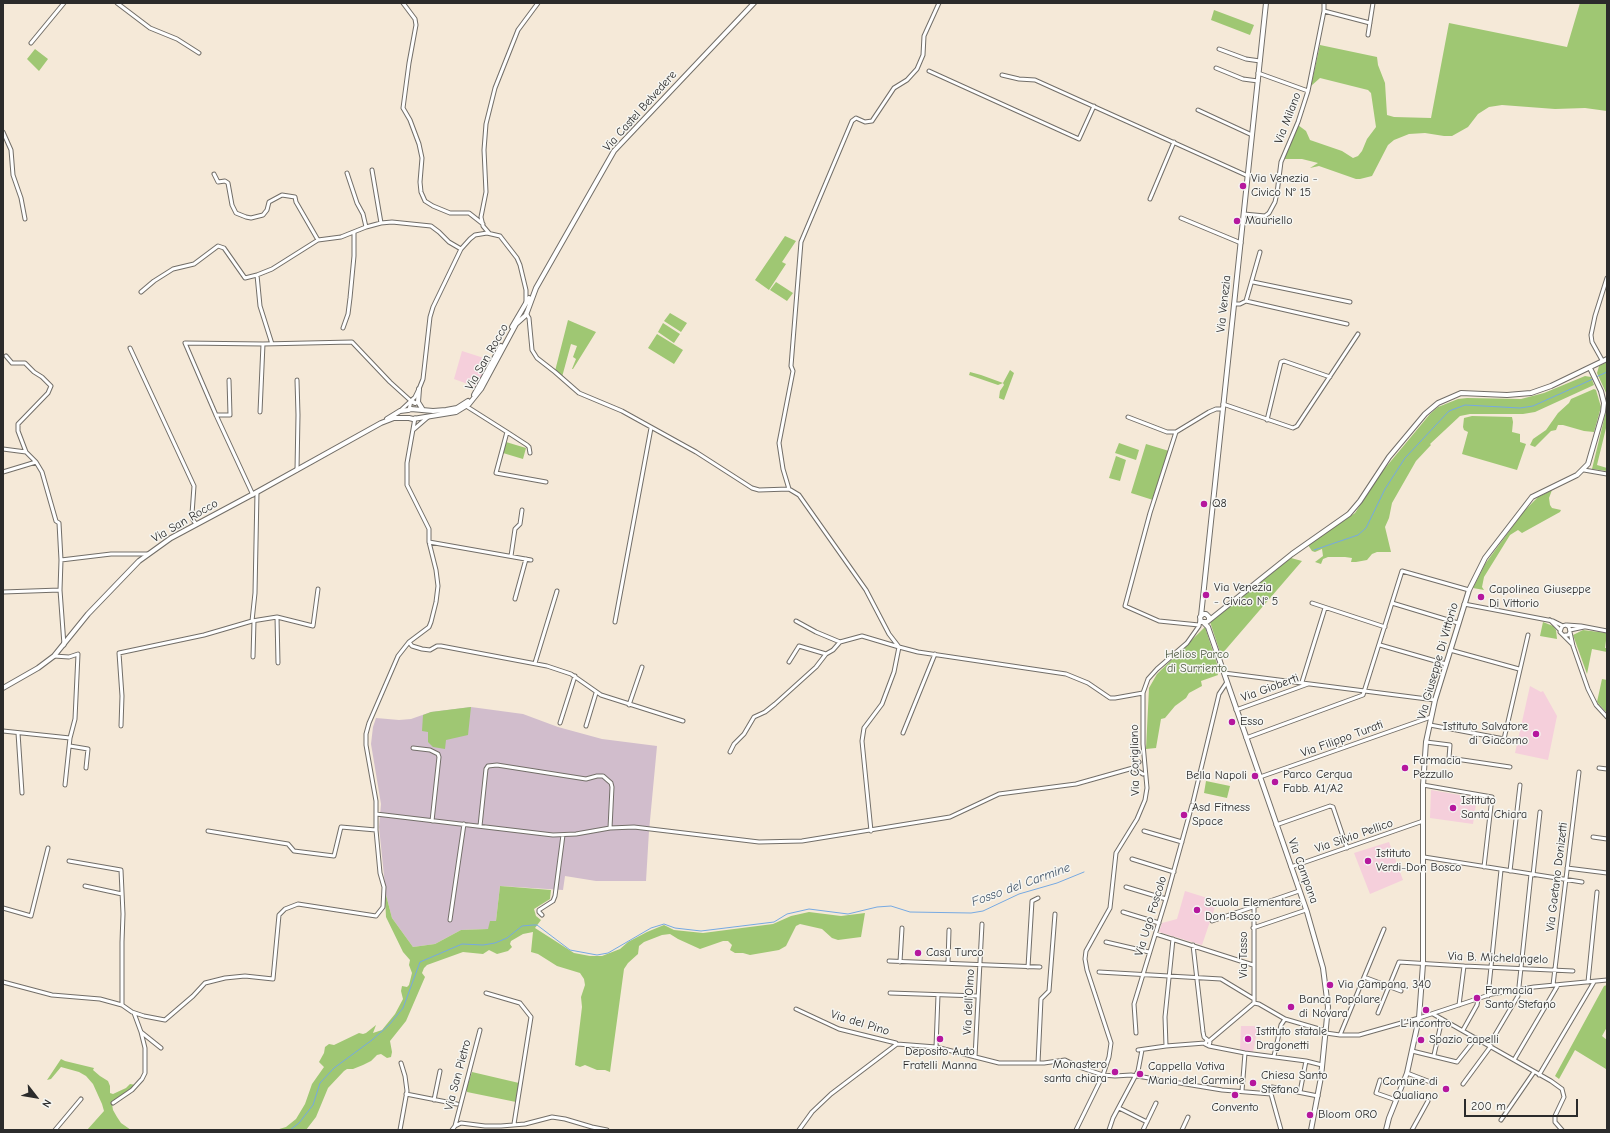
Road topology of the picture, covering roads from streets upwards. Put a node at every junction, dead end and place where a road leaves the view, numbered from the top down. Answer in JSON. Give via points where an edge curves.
{"nodes":[{"id":1,"x":64,"y":3,"type":"edge"},
{"id":2,"x":117,"y":3,"type":"edge"},
{"id":3,"x":403,"y":3,"type":"edge"},
{"id":4,"x":538,"y":3,"type":"edge"},
{"id":5,"x":754,"y":3,"type":"edge"},
{"id":6,"x":939,"y":3,"type":"edge"},
{"id":7,"x":1266,"y":3,"type":"edge"},
{"id":8,"x":1324,"y":3,"type":"edge"},
{"id":9,"x":1373,"y":3,"type":"edge"},
{"id":10,"x":1324,"y":12,"type":"junction"},
{"id":11,"x":1370,"y":23,"type":"junction"},
{"id":12,"x":1368,"y":34,"type":"dead end"},
{"id":13,"x":31,"y":43,"type":"dead end"},
{"id":14,"x":1219,"y":48,"type":"dead end"},
{"id":15,"x":199,"y":53,"type":"dead end"},
{"id":16,"x":1260,"y":61,"type":"junction"},
{"id":17,"x":1216,"y":68,"type":"dead end"},
{"id":18,"x":929,"y":71,"type":"dead end"},
{"id":19,"x":1258,"y":73,"type":"junction"},
{"id":20,"x":1002,"y":75,"type":"dead end"},
{"id":21,"x":1258,"y":80,"type":"junction"},
{"id":22,"x":1308,"y":91,"type":"junction"},
{"id":23,"x":1094,"y":106,"type":"junction"},
{"id":24,"x":1198,"y":110,"type":"dead end"},
{"id":25,"x":3,"y":132,"type":"edge"},
{"id":26,"x":1252,"y":135,"type":"junction"},
{"id":27,"x":1174,"y":142,"type":"junction"},
{"id":28,"x":372,"y":170,"type":"dead end"},
{"id":29,"x":214,"y":174,"type":"dead end"},
{"id":30,"x":347,"y":174,"type":"dead end"},
{"id":31,"x":1248,"y":176,"type":"junction"},
{"id":32,"x":1150,"y":199,"type":"dead end"},
{"id":33,"x":1244,"y":214,"type":"junction"},
{"id":34,"x":1181,"y":218,"type":"dead end"},
{"id":35,"x":25,"y":220,"type":"dead end"},
{"id":36,"x":381,"y":223,"type":"junction"},
{"id":37,"x":483,"y":224,"type":"junction"},
{"id":38,"x":366,"y":227,"type":"junction"},
{"id":39,"x":354,"y":233,"type":"junction"},
{"id":40,"x":489,"y":233,"type":"junction"},
{"id":41,"x":318,"y":240,"type":"junction"},
{"id":42,"x":1241,"y":243,"type":"junction"},
{"id":43,"x":461,"y":249,"type":"junction"},
{"id":44,"x":1260,"y":252,"type":"dead end"},
{"id":45,"x":257,"y":275,"type":"junction"},
{"id":46,"x":1607,"y":278,"type":"edge"},
{"id":47,"x":1253,"y":282,"type":"junction"},
{"id":48,"x":536,"y":288,"type":"junction"},
{"id":49,"x":141,"y":292,"type":"dead end"},
{"id":50,"x":1246,"y":301,"type":"junction"},
{"id":51,"x":1350,"y":302,"type":"dead end"},
{"id":52,"x":526,"y":303,"type":"junction"},
{"id":53,"x":1234,"y":304,"type":"junction"},
{"id":54,"x":522,"y":315,"type":"junction"},
{"id":55,"x":1347,"y":324,"type":"dead end"},
{"id":56,"x":529,"y":325,"type":"junction"},
{"id":57,"x":343,"y":328,"type":"dead end"},
{"id":58,"x":1358,"y":334,"type":"dead end"},
{"id":59,"x":263,"y":344,"type":"junction"},
{"id":60,"x":272,"y":344,"type":"junction"},
{"id":61,"x":130,"y":348,"type":"dead end"},
{"id":62,"x":6,"y":356,"type":"dead end"},
{"id":63,"x":1604,"y":360,"type":"edge"},
{"id":64,"x":1590,"y":368,"type":"junction"},
{"id":65,"x":1330,"y":377,"type":"junction"},
{"id":66,"x":229,"y":380,"type":"dead end"},
{"id":67,"x":297,"y":380,"type":"dead end"},
{"id":68,"x":419,"y":389,"type":"junction"},
{"id":69,"x":413,"y":402,"type":"junction"},
{"id":70,"x":466,"y":406,"type":"junction"},
{"id":71,"x":1223,"y":406,"type":"junction"},
{"id":72,"x":408,"y":410,"type":"junction"},
{"id":73,"x":416,"y":410,"type":"junction"},
{"id":74,"x":424,"y":410,"type":"junction"},
{"id":75,"x":400,"y":411,"type":"junction"},
{"id":76,"x":260,"y":412,"type":"dead end"},
{"id":77,"x":216,"y":415,"type":"junction"},
{"id":78,"x":431,"y":415,"type":"junction"},
{"id":79,"x":1128,"y":417,"type":"dead end"},
{"id":80,"x":413,"y":418,"type":"junction"},
{"id":81,"x":1267,"y":420,"type":"junction"},
{"id":82,"x":381,"y":423,"type":"junction"},
{"id":83,"x":651,"y":428,"type":"junction"},
{"id":84,"x":413,"y":430,"type":"junction"},
{"id":85,"x":507,"y":432,"type":"junction"},
{"id":86,"x":1176,"y":432,"type":"junction"},
{"id":87,"x":3,"y":449,"type":"edge"},
{"id":88,"x":26,"y":452,"type":"junction"},
{"id":89,"x":530,"y":453,"type":"dead end"},
{"id":90,"x":36,"y":462,"type":"junction"},
{"id":91,"x":297,"y":470,"type":"junction"},
{"id":92,"x":1584,"y":470,"type":"junction"},
{"id":93,"x":3,"y":472,"type":"edge"},
{"id":94,"x":1607,"y":474,"type":"edge"},
{"id":95,"x":546,"y":482,"type":"dead end"},
{"id":96,"x":789,"y":489,"type":"junction"},
{"id":97,"x":257,"y":492,"type":"junction"},
{"id":98,"x":253,"y":495,"type":"junction"},
{"id":99,"x":522,"y":510,"type":"dead end"},
{"id":100,"x":196,"y":524,"type":"junction"},
{"id":101,"x":429,"y":542,"type":"junction"},
{"id":102,"x":148,"y":554,"type":"junction"},
{"id":103,"x":511,"y":556,"type":"junction"},
{"id":104,"x":526,"y":559,"type":"junction"},
{"id":105,"x":61,"y":560,"type":"junction"},
{"id":106,"x":531,"y":560,"type":"dead end"},
{"id":107,"x":318,"y":589,"type":"dead end"},
{"id":108,"x":60,"y":590,"type":"junction"},
{"id":109,"x":1469,"y":590,"type":"junction"},
{"id":110,"x":557,"y":591,"type":"dead end"},
{"id":111,"x":3,"y":592,"type":"edge"},
{"id":112,"x":515,"y":599,"type":"dead end"},
{"id":113,"x":1312,"y":603,"type":"dead end"},
{"id":114,"x":1392,"y":603,"type":"junction"},
{"id":115,"x":1464,"y":604,"type":"junction"},
{"id":116,"x":1201,"y":606,"type":"joint"},
{"id":117,"x":1325,"y":608,"type":"junction"},
{"id":118,"x":277,"y":617,"type":"junction"},
{"id":119,"x":1205,"y":620,"type":"junction"},
{"id":120,"x":1550,"y":620,"type":"junction"},
{"id":121,"x":253,"y":621,"type":"junction"},
{"id":122,"x":796,"y":621,"type":"dead end"},
{"id":123,"x":615,"y":622,"type":"dead end"},
{"id":124,"x":1458,"y":623,"type":"junction"},
{"id":125,"x":1565,"y":625,"type":"junction"},
{"id":126,"x":1199,"y":626,"type":"junction"},
{"id":127,"x":1385,"y":627,"type":"junction"},
{"id":128,"x":1586,"y":627,"type":"junction"},
{"id":129,"x":1560,"y":630,"type":"junction"},
{"id":130,"x":1570,"y":631,"type":"junction"},
{"id":131,"x":1607,"y":631,"type":"edge"},
{"id":132,"x":1528,"y":635,"type":"dead end"},
{"id":133,"x":1565,"y":635,"type":"junction"},
{"id":134,"x":409,"y":642,"type":"junction"},
{"id":135,"x":840,"y":642,"type":"junction"},
{"id":136,"x":64,"y":645,"type":"junction"},
{"id":137,"x":1380,"y":645,"type":"junction"},
{"id":138,"x":1573,"y":646,"type":"junction"},
{"id":139,"x":899,"y":647,"type":"junction"},
{"id":140,"x":1450,"y":650,"type":"junction"},
{"id":141,"x":826,"y":654,"type":"junction"},
{"id":142,"x":935,"y":654,"type":"junction"},
{"id":143,"x":54,"y":656,"type":"junction"},
{"id":144,"x":253,"y":657,"type":"dead end"},
{"id":145,"x":278,"y":662,"type":"dead end"},
{"id":146,"x":789,"y":662,"type":"dead end"},
{"id":147,"x":535,"y":663,"type":"junction"},
{"id":148,"x":1446,"y":664,"type":"junction"},
{"id":149,"x":642,"y":667,"type":"dead end"},
{"id":150,"x":1519,"y":669,"type":"junction"},
{"id":151,"x":1223,"y":672,"type":"junction"},
{"id":152,"x":575,"y":676,"type":"junction"},
{"id":153,"x":1227,"y":682,"type":"junction"},
{"id":154,"x":1302,"y":682,"type":"junction"},
{"id":155,"x":1310,"y":683,"type":"junction"},
{"id":156,"x":3,"y":688,"type":"edge"},
{"id":157,"x":1365,"y":690,"type":"junction"},
{"id":158,"x":596,"y":693,"type":"junction"},
{"id":159,"x":1143,"y":693,"type":"junction"},
{"id":160,"x":1435,"y":700,"type":"junction"},
{"id":161,"x":629,"y":705,"type":"junction"},
{"id":162,"x":1236,"y":710,"type":"junction"},
{"id":163,"x":1431,"y":717,"type":"junction"},
{"id":164,"x":1607,"y":717,"type":"edge"},
{"id":165,"x":683,"y":721,"type":"dead end"},
{"id":166,"x":560,"y":723,"type":"dead end"},
{"id":167,"x":1430,"y":725,"type":"junction"},
{"id":168,"x":121,"y":726,"type":"dead end"},
{"id":169,"x":586,"y":726,"type":"dead end"},
{"id":170,"x":3,"y":731,"type":"edge"},
{"id":171,"x":18,"y":733,"type":"junction"},
{"id":172,"x":903,"y":733,"type":"dead end"},
{"id":173,"x":70,"y":738,"type":"junction"},
{"id":174,"x":1246,"y":738,"type":"junction"},
{"id":175,"x":1426,"y":742,"type":"junction"},
{"id":176,"x":70,"y":746,"type":"junction"},
{"id":177,"x":413,"y":748,"type":"dead end"},
{"id":178,"x":730,"y":752,"type":"dead end"},
{"id":179,"x":1139,"y":762,"type":"dead end"},
{"id":180,"x":1510,"y":767,"type":"dead end"},
{"id":181,"x":86,"y":768,"type":"dead end"},
{"id":182,"x":1133,"y":768,"type":"junction"},
{"id":183,"x":1599,"y":768,"type":"dead end"},
{"id":184,"x":1607,"y":769,"type":"edge"},
{"id":185,"x":1578,"y":772,"type":"dead end"},
{"id":186,"x":1143,"y":774,"type":"dead end"},
{"id":187,"x":1260,"y":776,"type":"junction"},
{"id":188,"x":65,"y":784,"type":"dead end"},
{"id":189,"x":1424,"y":785,"type":"junction"},
{"id":190,"x":1520,"y":785,"type":"dead end"},
{"id":191,"x":22,"y":793,"type":"dead end"},
{"id":192,"x":1540,"y":812,"type":"dead end"},
{"id":193,"x":376,"y":814,"type":"junction"},
{"id":194,"x":432,"y":821,"type":"junction"},
{"id":195,"x":1423,"y":821,"type":"junction"},
{"id":196,"x":464,"y":824,"type":"junction"},
{"id":197,"x":1276,"y":825,"type":"junction"},
{"id":198,"x":480,"y":826,"type":"junction"},
{"id":199,"x":610,"y":828,"type":"junction"},
{"id":200,"x":376,"y":830,"type":"junction"},
{"id":201,"x":208,"y":831,"type":"dead end"},
{"id":202,"x":871,"y":831,"type":"junction"},
{"id":203,"x":1144,"y":831,"type":"dead end"},
{"id":204,"x":563,"y":835,"type":"junction"},
{"id":205,"x":1594,"y":838,"type":"dead end"},
{"id":206,"x":1607,"y":839,"type":"edge"},
{"id":207,"x":1182,"y":842,"type":"junction"},
{"id":208,"x":48,"y":848,"type":"dead end"},
{"id":209,"x":1347,"y":848,"type":"junction"},
{"id":210,"x":1424,"y":857,"type":"junction"},
{"id":211,"x":1132,"y":859,"type":"dead end"},
{"id":212,"x":69,"y":861,"type":"dead end"},
{"id":213,"x":1291,"y":866,"type":"junction"},
{"id":214,"x":1484,"y":867,"type":"junction"},
{"id":215,"x":1567,"y":868,"type":"junction"},
{"id":216,"x":1501,"y":870,"type":"junction"},
{"id":217,"x":1510,"y":871,"type":"junction"},
{"id":218,"x":1174,"y":872,"type":"junction"},
{"id":219,"x":1607,"y":873,"type":"edge"},
{"id":220,"x":1532,"y":874,"type":"junction"},
{"id":221,"x":1566,"y":880,"type":"junction"},
{"id":222,"x":1582,"y":882,"type":"dead end"},
{"id":223,"x":85,"y":886,"type":"dead end"},
{"id":224,"x":1126,"y":887,"type":"dead end"},
{"id":225,"x":1299,"y":891,"type":"junction"},
{"id":226,"x":1597,"y":892,"type":"dead end"},
{"id":227,"x":122,"y":894,"type":"junction"},
{"id":228,"x":1038,"y":898,"type":"dead end"},
{"id":229,"x":1166,"y":899,"type":"junction"},
{"id":230,"x":1254,"y":907,"type":"junction"},
{"id":231,"x":3,"y":908,"type":"edge"},
{"id":232,"x":1306,"y":910,"type":"junction"},
{"id":233,"x":1123,"y":912,"type":"dead end"},
{"id":234,"x":1055,"y":914,"type":"dead end"},
{"id":235,"x":542,"y":915,"type":"dead end"},
{"id":236,"x":450,"y":920,"type":"dead end"},
{"id":237,"x":1212,"y":921,"type":"dead end"},
{"id":238,"x":1159,"y":923,"type":"junction"},
{"id":239,"x":982,"y":924,"type":"dead end"},
{"id":240,"x":902,"y":928,"type":"dead end"},
{"id":241,"x":1253,"y":928,"type":"junction"},
{"id":242,"x":1384,"y":929,"type":"dead end"},
{"id":243,"x":949,"y":930,"type":"dead end"},
{"id":244,"x":1156,"y":934,"type":"junction"},
{"id":245,"x":1173,"y":939,"type":"junction"},
{"id":246,"x":1106,"y":942,"type":"dead end"},
{"id":247,"x":1193,"y":945,"type":"junction"},
{"id":248,"x":1149,"y":952,"type":"junction"},
{"id":249,"x":889,"y":961,"type":"dead end"},
{"id":250,"x":900,"y":962,"type":"junction"},
{"id":251,"x":948,"y":963,"type":"junction"},
{"id":252,"x":1423,"y":964,"type":"junction"},
{"id":253,"x":980,"y":965,"type":"junction"},
{"id":254,"x":1253,"y":965,"type":"junction"},
{"id":255,"x":1464,"y":966,"type":"junction"},
{"id":256,"x":1028,"y":967,"type":"junction"},
{"id":257,"x":1040,"y":967,"type":"dead end"},
{"id":258,"x":1491,"y":967,"type":"junction"},
{"id":259,"x":1521,"y":968,"type":"junction"},
{"id":260,"x":1554,"y":970,"type":"junction"},
{"id":261,"x":1573,"y":971,"type":"dead end"},
{"id":262,"x":1099,"y":972,"type":"dead end"},
{"id":263,"x":1143,"y":974,"type":"junction"},
{"id":264,"x":1169,"y":975,"type":"junction"},
{"id":265,"x":1197,"y":977,"type":"junction"},
{"id":266,"x":1364,"y":977,"type":"junction"},
{"id":267,"x":1607,"y":980,"type":"edge"},
{"id":268,"x":1594,"y":981,"type":"junction"},
{"id":269,"x":3,"y":982,"type":"edge"},
{"id":270,"x":1588,"y":982,"type":"junction"},
{"id":271,"x":1553,"y":985,"type":"junction"},
{"id":272,"x":1558,"y":985,"type":"junction"},
{"id":273,"x":1389,"y":986,"type":"junction"},
{"id":274,"x":1519,"y":989,"type":"junction"},
{"id":275,"x":1401,"y":991,"type":"dead end"},
{"id":276,"x":890,"y":993,"type":"dead end"},
{"id":277,"x":486,"y":994,"type":"dead end"},
{"id":278,"x":938,"y":995,"type":"junction"},
{"id":279,"x":978,"y":996,"type":"junction"},
{"id":280,"x":1488,"y":996,"type":"junction"},
{"id":281,"x":1254,"y":999,"type":"junction"},
{"id":282,"x":1478,"y":999,"type":"junction"},
{"id":283,"x":1254,"y":1003,"type":"junction"},
{"id":284,"x":122,"y":1005,"type":"junction"},
{"id":285,"x":1459,"y":1005,"type":"junction"},
{"id":286,"x":796,"y":1009,"type":"dead end"},
{"id":287,"x":134,"y":1012,"type":"junction"},
{"id":288,"x":1378,"y":1013,"type":"dead end"},
{"id":289,"x":1432,"y":1014,"type":"junction"},
{"id":290,"x":1419,"y":1018,"type":"junction"},
{"id":291,"x":1285,"y":1019,"type":"junction"},
{"id":292,"x":1442,"y":1019,"type":"junction"},
{"id":293,"x":480,"y":1030,"type":"dead end"},
{"id":294,"x":1463,"y":1030,"type":"junction"},
{"id":295,"x":141,"y":1032,"type":"junction"},
{"id":296,"x":1326,"y":1032,"type":"junction"},
{"id":297,"x":1136,"y":1033,"type":"dead end"},
{"id":298,"x":1340,"y":1035,"type":"junction"},
{"id":299,"x":1476,"y":1038,"type":"junction"},
{"id":300,"x":1207,"y":1041,"type":"junction"},
{"id":301,"x":897,"y":1044,"type":"junction"},
{"id":302,"x":1166,"y":1046,"type":"junction"},
{"id":303,"x":1490,"y":1046,"type":"junction"},
{"id":304,"x":936,"y":1047,"type":"junction"},
{"id":305,"x":161,"y":1048,"type":"dead end"},
{"id":306,"x":1412,"y":1051,"type":"junction"},
{"id":307,"x":1245,"y":1053,"type":"junction"},
{"id":308,"x":1434,"y":1055,"type":"junction"},
{"id":309,"x":1274,"y":1056,"type":"junction"},
{"id":310,"x":975,"y":1057,"type":"junction"},
{"id":311,"x":1514,"y":1060,"type":"junction"},
{"id":312,"x":1306,"y":1061,"type":"junction"},
{"id":313,"x":401,"y":1063,"type":"dead end"},
{"id":314,"x":1038,"y":1063,"type":"junction"},
{"id":315,"x":1322,"y":1065,"type":"junction"},
{"id":316,"x":440,"y":1071,"type":"dead end"},
{"id":317,"x":1534,"y":1072,"type":"junction"},
{"id":318,"x":1407,"y":1073,"type":"junction"},
{"id":319,"x":1103,"y":1075,"type":"junction"},
{"id":320,"x":1539,"y":1075,"type":"junction"},
{"id":321,"x":1136,"y":1076,"type":"junction"},
{"id":322,"x":1380,"y":1080,"type":"dead end"},
{"id":323,"x":1433,"y":1083,"type":"dead end"},
{"id":324,"x":1463,"y":1084,"type":"dead end"},
{"id":325,"x":1272,"y":1087,"type":"dead end"},
{"id":326,"x":1242,"y":1091,"type":"junction"},
{"id":327,"x":1300,"y":1092,"type":"junction"},
{"id":328,"x":406,"y":1094,"type":"junction"},
{"id":329,"x":1318,"y":1096,"type":"junction"},
{"id":330,"x":81,"y":1099,"type":"dead end"},
{"id":331,"x":434,"y":1100,"type":"junction"},
{"id":332,"x":1396,"y":1100,"type":"junction"},
{"id":333,"x":1428,"y":1100,"type":"dead end"},
{"id":334,"x":113,"y":1103,"type":"dead end"},
{"id":335,"x":457,"y":1104,"type":"dead end"},
{"id":336,"x":1156,"y":1104,"type":"dead end"},
{"id":337,"x":1119,"y":1108,"type":"junction"},
{"id":338,"x":1188,"y":1117,"type":"dead end"},
{"id":339,"x":1501,"y":1120,"type":"dead end"},
{"id":340,"x":1147,"y":1122,"type":"junction"},
{"id":341,"x":514,"y":1124,"type":"junction"},
{"id":342,"x":455,"y":1126,"type":"junction"},
{"id":343,"x":55,"y":1130,"type":"edge"},
{"id":344,"x":400,"y":1130,"type":"edge"},
{"id":345,"x":452,"y":1130,"type":"edge"},
{"id":346,"x":607,"y":1130,"type":"edge"},
{"id":347,"x":799,"y":1130,"type":"edge"},
{"id":348,"x":1076,"y":1130,"type":"edge"},
{"id":349,"x":1109,"y":1130,"type":"edge"},
{"id":350,"x":1143,"y":1130,"type":"edge"},
{"id":351,"x":1182,"y":1130,"type":"edge"},
{"id":352,"x":1281,"y":1130,"type":"edge"},
{"id":353,"x":1311,"y":1130,"type":"edge"},
{"id":354,"x":1386,"y":1130,"type":"edge"},
{"id":355,"x":1412,"y":1130,"type":"edge"},
{"id":356,"x":1562,"y":1130,"type":"edge"}],
"edges":[{"from":1,"to":13,"type":"street"},
{"from":2,"to":15,"type":"street","via":[[150,28],[177,39]]},
{"from":3,"to":37,"type":"street","via":[[416,22],[403,108],[421,152],[421,192],[426,201],[433,206],[450,212],[468,213]]},
{"from":4,"to":37,"type":"street","via":[[518,30],[495,88],[486,124],[486,192],[481,217]]},
{"from":5,"to":48,"type":"street","name":"Via Castel Belvedere","via":[[614,151]]},
{"from":6,"to":96,"type":"street","via":[[924,36],[923,55],[917,69],[907,80],[894,88],[872,121],[865,122],[856,118],[852,121],[801,242],[791,366],[793,371],[779,443]]},
{"from":7,"to":16,"type":"street","name":"Via Venezia"},
{"from":8,"to":10,"type":"street","name":"Via Milano"},
{"from":9,"to":11,"type":"street"},
{"from":10,"to":11,"type":"street"},
{"from":10,"to":22,"type":"street","name":"Via Milano"},
{"from":11,"to":12,"type":"street"},
{"from":14,"to":16,"type":"street","via":[[1246,59]]},
{"from":16,"to":19,"type":"street","name":"Via Venezia"},
{"from":17,"to":21,"type":"street","via":[[1243,78]]},
{"from":18,"to":23,"type":"street","via":[[1079,139]]},
{"from":19,"to":21,"type":"street","name":"Via Venezia"},
{"from":19,"to":22,"type":"street"},
{"from":20,"to":23,"type":"street","via":[[1035,80]]},
{"from":21,"to":26,"type":"street","name":"Via Venezia"},
{"from":22,"to":33,"type":"street","name":"Via Milano","via":[[1281,162],[1278,193],[1272,208],[1265,216]]},
{"from":23,"to":27,"type":"street"},
{"from":24,"to":26,"type":"street"},
{"from":25,"to":35,"type":"street","via":[[11,150],[13,175]]},
{"from":26,"to":31,"type":"street","name":"Via Venezia"},
{"from":27,"to":31,"type":"street"},
{"from":27,"to":32,"type":"street"},
{"from":28,"to":36,"type":"street"},
{"from":29,"to":41,"type":"street","via":[[218,182],[228,183],[232,205],[236,212],[246,217],[263,215],[269,202],[282,195],[296,197],[296,202]]},
{"from":30,"to":38,"type":"street"},
{"from":31,"to":33,"type":"street","name":"Via Venezia"},
{"from":33,"to":42,"type":"street","name":"Via Venezia"},
{"from":34,"to":42,"type":"street"},
{"from":36,"to":38,"type":"street"},
{"from":36,"to":43,"type":"street","via":[[431,226]]},
{"from":37,"to":40,"type":"street"},
{"from":38,"to":39,"type":"street"},
{"from":39,"to":41,"type":"street"},
{"from":39,"to":57,"type":"street","via":[[350,298]]},
{"from":40,"to":43,"type":"street","via":[[475,235]]},
{"from":40,"to":52,"type":"street","via":[[500,236],[518,258],[526,290]]},
{"from":41,"to":45,"type":"street","via":[[284,262]]},
{"from":42,"to":53,"type":"street","name":"Via Venezia"},
{"from":43,"to":68,"type":"street","via":[[436,298],[430,317],[426,362]]},
{"from":44,"to":47,"type":"street"},
{"from":45,"to":49,"type":"street","via":[[245,278],[220,246],[194,264],[173,269]]},
{"from":45,"to":60,"type":"street","via":[[260,306]]},
{"from":46,"to":63,"type":"street","via":[[1591,335],[1592,342]]},
{"from":47,"to":50,"type":"street"},
{"from":47,"to":51,"type":"street"},
{"from":48,"to":52,"type":"street","name":"Via San Rocco"},
{"from":48,"to":54,"type":"street"},
{"from":50,"to":53,"type":"street"},
{"from":50,"to":55,"type":"street"},
{"from":52,"to":54,"type":"street","name":"Via San Rocco"},
{"from":53,"to":71,"type":"street","name":"Via Venezia"},
{"from":54,"to":56,"type":"street"},
{"from":54,"to":56,"type":"street","via":[[529,318]]},
{"from":54,"to":70,"type":"street","name":"Via San Rocco","via":[[481,389],[474,400]]},
{"from":54,"to":74,"type":"street","via":[[471,399],[457,408]]},
{"from":56,"to":83,"type":"street","via":[[532,350],[537,358],[566,383],[579,393],[622,411]]},
{"from":58,"to":65,"type":"street"},
{"from":59,"to":60,"type":"street"},
{"from":59,"to":76,"type":"street"},
{"from":59,"to":77,"type":"street","via":[[185,343]]},
{"from":60,"to":69,"type":"street","via":[[352,342]]},
{"from":61,"to":100,"type":"street","via":[[194,486],[192,520]]},
{"from":62,"to":88,"type":"street","via":[[12,363],[25,363],[51,386],[48,393],[17,426]]},
{"from":63,"to":64,"type":"street"},
{"from":64,"to":92,"type":"street","via":[[1603,397],[1603,412],[1591,459]]},
{"from":64,"to":119,"type":"street","via":[[1531,393],[1461,393],[1438,403],[1425,414],[1389,457],[1349,514]]},
{"from":65,"to":81,"type":"street","via":[[1297,426],[1291,428]]},
{"from":65,"to":81,"type":"street","via":[[1281,362]]},
{"from":66,"to":77,"type":"street","via":[[230,415]]},
{"from":67,"to":91,"type":"street"},
{"from":68,"to":69,"type":"street"},
{"from":68,"to":74,"type":"street","via":[[418,402]]},
{"from":69,"to":72,"type":"street"},
{"from":69,"to":73,"type":"street"},
{"from":69,"to":75,"type":"street"},
{"from":70,"to":78,"type":"street","name":"Via San Rocco","via":[[456,412]]},
{"from":70,"to":85,"type":"street"},
{"from":71,"to":81,"type":"street"},
{"from":71,"to":86,"type":"street"},
{"from":71,"to":116,"type":"street","name":"Via Venezia"},
{"from":72,"to":73,"type":"street"},
{"from":72,"to":75,"type":"street"},
{"from":72,"to":80,"type":"street","via":[[407,415]]},
{"from":73,"to":74,"type":"street"},
{"from":73,"to":80,"type":"street","via":[[418,414]]},
{"from":75,"to":82,"type":"street"},
{"from":77,"to":98,"type":"street"},
{"from":78,"to":80,"type":"street","name":"Via San Rocco"},
{"from":78,"to":84,"type":"street"},
{"from":79,"to":86,"type":"street","via":[[1166,432]]},
{"from":80,"to":82,"type":"street","name":"Via San Rocco","via":[[394,418]]},
{"from":80,"to":84,"type":"street"},
{"from":82,"to":91,"type":"street","name":"Via San Rocco"},
{"from":83,"to":96,"type":"street","via":[[696,452],[752,488]]},
{"from":83,"to":123,"type":"street"},
{"from":84,"to":101,"type":"street","via":[[407,463],[407,485],[429,529]]},
{"from":85,"to":89,"type":"street","via":[[527,445]]},
{"from":85,"to":95,"type":"street","via":[[496,473]]},
{"from":86,"to":126,"type":"street","via":[[1150,513],[1125,606],[1159,621]]},
{"from":87,"to":88,"type":"street"},
{"from":88,"to":90,"type":"street"},
{"from":90,"to":93,"type":"street"},
{"from":90,"to":105,"type":"street","via":[[42,472],[56,521],[59,523]]},
{"from":91,"to":97,"type":"street","name":"Via San Rocco"},
{"from":92,"to":94,"type":"street"},
{"from":92,"to":109,"type":"street","name":"Via Giuseppe Di Vittorio","via":[[1538,493],[1528,501],[1485,558]]},
{"from":96,"to":139,"type":"street","via":[[805,502],[854,572]]},
{"from":97,"to":98,"type":"street","name":"Via San Rocco"},
{"from":97,"to":121,"type":"street"},
{"from":98,"to":100,"type":"street","name":"Via San Rocco"},
{"from":99,"to":103,"type":"street","via":[[520,524],[515,529]]},
{"from":100,"to":102,"type":"street","name":"Via San Rocco"},
{"from":101,"to":103,"type":"street"},
{"from":101,"to":134,"type":"street","via":[[438,586],[436,602],[429,627]]},
{"from":102,"to":105,"type":"street","via":[[111,554]]},
{"from":102,"to":136,"type":"street","name":"Via San Rocco","via":[[88,614]]},
{"from":103,"to":104,"type":"street"},
{"from":104,"to":106,"type":"street"},
{"from":104,"to":112,"type":"street"},
{"from":105,"to":108,"type":"street"},
{"from":107,"to":118,"type":"street","via":[[313,626]]},
{"from":108,"to":111,"type":"street"},
{"from":108,"to":136,"type":"street"},
{"from":109,"to":114,"type":"street","via":[[1402,571]]},
{"from":109,"to":115,"type":"street","name":"Via Giuseppe Di Vittorio"},
{"from":110,"to":147,"type":"street"},
{"from":113,"to":117,"type":"street"},
{"from":114,"to":124,"type":"street"},
{"from":114,"to":127,"type":"street"},
{"from":115,"to":120,"type":"street"},
{"from":115,"to":124,"type":"street","name":"Via Giuseppe Di Vittorio"},
{"from":116,"to":119,"type":"street","name":"Via Campana"},
{"from":117,"to":127,"type":"street"},
{"from":117,"to":154,"type":"street"},
{"from":118,"to":121,"type":"street"},
{"from":118,"to":145,"type":"street"},
{"from":119,"to":126,"type":"street"},
{"from":119,"to":151,"type":"street","name":"Via Campana"},
{"from":120,"to":125,"type":"street"},
{"from":120,"to":129,"type":"street"},
{"from":121,"to":144,"type":"street"},
{"from":121,"to":168,"type":"street","via":[[204,635],[119,653]]},
{"from":122,"to":135,"type":"street"},
{"from":124,"to":140,"type":"street","name":"Via Giuseppe Di Vittorio"},
{"from":125,"to":128,"type":"street"},
{"from":125,"to":129,"type":"street"},
{"from":125,"to":130,"type":"street"},
{"from":126,"to":159,"type":"street","name":"Via Corigliano","via":[[1187,643],[1148,679]]},
{"from":127,"to":137,"type":"street"},
{"from":128,"to":130,"type":"street"},
{"from":128,"to":131,"type":"street"},
{"from":129,"to":133,"type":"street"},
{"from":130,"to":133,"type":"street"},
{"from":130,"to":138,"type":"street"},
{"from":132,"to":150,"type":"street"},
{"from":133,"to":138,"type":"street"},
{"from":134,"to":147,"type":"street","via":[[412,646],[422,649],[430,650],[441,646]]},
{"from":134,"to":193,"type":"street","via":[[398,656],[366,734]]},
{"from":135,"to":139,"type":"street","via":[[862,636]]},
{"from":135,"to":141,"type":"street"},
{"from":136,"to":143,"type":"street","name":"Via San Rocco"},
{"from":137,"to":148,"type":"street"},
{"from":137,"to":157,"type":"street"},
{"from":138,"to":164,"type":"street","via":[[1592,698]]},
{"from":139,"to":142,"type":"street"},
{"from":139,"to":202,"type":"street","via":[[894,672],[882,704],[864,728],[862,741]]},
{"from":140,"to":148,"type":"street","name":"Via Giuseppe Di Vittorio"},
{"from":140,"to":150,"type":"street"},
{"from":141,"to":146,"type":"street","via":[[799,646]]},
{"from":141,"to":178,"type":"street","via":[[816,667],[780,700],[765,712],[754,716]]},
{"from":142,"to":159,"type":"street","via":[[1066,674],[1088,683],[1110,698]]},
{"from":142,"to":172,"type":"street"},
{"from":143,"to":156,"type":"street","name":"Via San Rocco"},
{"from":143,"to":173,"type":"street","via":[[78,654],[75,719]]},
{"from":147,"to":152,"type":"street"},
{"from":148,"to":160,"type":"street","name":"Via Giuseppe Di Vittorio"},
{"from":149,"to":161,"type":"street"},
{"from":150,"to":167,"type":"street","via":[[1504,739]]},
{"from":151,"to":153,"type":"street","name":"Via Campana"},
{"from":151,"to":154,"type":"street"},
{"from":152,"to":158,"type":"street"},
{"from":152,"to":166,"type":"street"},
{"from":153,"to":162,"type":"street","name":"Via Campana"},
{"from":153,"to":207,"type":"street","name":"Via Ugo Foscolo","via":[[1219,694]]},
{"from":154,"to":155,"type":"street"},
{"from":155,"to":157,"type":"street"},
{"from":155,"to":162,"type":"street","name":"Via Gioberti"},
{"from":157,"to":160,"type":"street"},
{"from":157,"to":174,"type":"street","via":[[1361,696]]},
{"from":158,"to":161,"type":"street"},
{"from":158,"to":169,"type":"street"},
{"from":159,"to":319,"type":"street","name":"Via Corigliano","via":[[1143,744],[1147,788],[1145,800],[1137,819],[1116,853],[1110,908],[1086,951],[1085,959],[1111,1043]]},
{"from":160,"to":163,"type":"street","name":"Via Giuseppe Di Vittorio"},
{"from":161,"to":165,"type":"street"},
{"from":162,"to":174,"type":"street","name":"Via Campana"},
{"from":163,"to":167,"type":"street","name":"Via Giuseppe Di Vittorio"},
{"from":163,"to":187,"type":"street","name":"Via Filippo Turati"},
{"from":167,"to":175,"type":"street","name":"Via Giuseppe Di Vittorio"},
{"from":170,"to":171,"type":"street"},
{"from":171,"to":173,"type":"street"},
{"from":171,"to":191,"type":"street"},
{"from":173,"to":176,"type":"street"},
{"from":174,"to":187,"type":"street","name":"Via Campana"},
{"from":175,"to":180,"type":"street","via":[[1450,745],[1449,758]]},
{"from":175,"to":189,"type":"street","name":"Via Giuseppe Di Vittorio"},
{"from":176,"to":181,"type":"street","via":[[88,749]]},
{"from":176,"to":188,"type":"street"},
{"from":177,"to":194,"type":"street","via":[[430,750],[439,757]]},
{"from":179,"to":182,"type":"street"},
{"from":182,"to":186,"type":"street"},
{"from":182,"to":202,"type":"street","via":[[1065,786],[1006,792],[950,817]]},
{"from":183,"to":184,"type":"street"},
{"from":185,"to":215,"type":"street","name":"Via Gaetano Donizetti"},
{"from":187,"to":197,"type":"street","name":"Via Campana"},
{"from":189,"to":195,"type":"street","name":"Via Giuseppe Di Vittorio"},
{"from":189,"to":214,"type":"street","via":[[1492,796]]},
{"from":190,"to":217,"type":"street"},
{"from":192,"to":220,"type":"street"},
{"from":193,"to":194,"type":"street"},
{"from":193,"to":200,"type":"street"},
{"from":194,"to":196,"type":"street"},
{"from":195,"to":209,"type":"street","name":"Via Silvio Pellico"},
{"from":195,"to":210,"type":"street","name":"Via Giuseppe Di Vittorio"},
{"from":196,"to":198,"type":"street"},
{"from":196,"to":236,"type":"street"},
{"from":197,"to":209,"type":"street","via":[[1330,806],[1334,807]]},
{"from":197,"to":213,"type":"street","name":"Via Campana"},
{"from":198,"to":199,"type":"street","via":[[486,770],[488,766],[497,765],[586,779],[597,776],[608,779],[612,787]]},
{"from":198,"to":204,"type":"street"},
{"from":199,"to":202,"type":"street","via":[[634,827],[759,842],[788,842]]},
{"from":199,"to":204,"type":"street"},
{"from":200,"to":201,"type":"street","via":[[342,827],[334,856],[294,851],[288,844]]},
{"from":200,"to":287,"type":"street","via":[[380,874],[384,887],[383,907],[376,916],[298,904],[285,909],[279,915],[273,979],[240,976],[205,983],[165,1020]]},
{"from":203,"to":207,"type":"street"},
{"from":204,"to":235,"type":"street","via":[[555,896],[553,901],[541,907],[539,912]]},
{"from":205,"to":206,"type":"street"},
{"from":207,"to":218,"type":"street","name":"Via Ugo Foscolo"},
{"from":208,"to":231,"type":"street","via":[[31,916]]},
{"from":209,"to":213,"type":"street","name":"Via Silvio Pellico"},
{"from":210,"to":214,"type":"street"},
{"from":210,"to":252,"type":"street","name":"Via Giuseppe Di Vittorio"},
{"from":211,"to":218,"type":"street"},
{"from":212,"to":227,"type":"street","via":[[121,870]]},
{"from":213,"to":225,"type":"street","name":"Via Campana"},
{"from":214,"to":216,"type":"street"},
{"from":215,"to":219,"type":"street"},
{"from":215,"to":221,"type":"street","name":"Via Gaetano Donizetti"},
{"from":216,"to":217,"type":"street"},
{"from":216,"to":258,"type":"street"},
{"from":217,"to":220,"type":"street"},
{"from":218,"to":229,"type":"street","name":"Via Ugo Foscolo"},
{"from":220,"to":221,"type":"street"},
{"from":220,"to":259,"type":"street"},
{"from":221,"to":222,"type":"street"},
{"from":221,"to":260,"type":"street","name":"Via Gaetano Donizetti"},
{"from":223,"to":227,"type":"street"},
{"from":224,"to":229,"type":"street"},
{"from":225,"to":230,"type":"street"},
{"from":225,"to":232,"type":"street","name":"Via Campana"},
{"from":226,"to":270,"type":"street"},
{"from":227,"to":284,"type":"street"},
{"from":228,"to":256,"type":"street","via":[[1032,901]]},
{"from":229,"to":238,"type":"street","name":"Via Ugo Foscolo"},
{"from":230,"to":237,"type":"street"},
{"from":230,"to":241,"type":"street","name":"Via Tasso"},
{"from":232,"to":241,"type":"street"},
{"from":232,"to":296,"type":"street","name":"Via Campana","via":[[1326,983]]},
{"from":233,"to":238,"type":"street"},
{"from":234,"to":314,"type":"street","via":[[1049,991],[1041,998]]},
{"from":238,"to":244,"type":"street","name":"Via Ugo Foscolo"},
{"from":239,"to":253,"type":"street","name":"Via dell'Olmo"},
{"from":240,"to":250,"type":"street"},
{"from":241,"to":254,"type":"street","name":"Via Tasso"},
{"from":242,"to":266,"type":"street"},
{"from":243,"to":251,"type":"street"},
{"from":244,"to":245,"type":"street"},
{"from":244,"to":248,"type":"street","name":"Via Ugo Foscolo"},
{"from":245,"to":247,"type":"street"},
{"from":245,"to":264,"type":"street"},
{"from":246,"to":248,"type":"street"},
{"from":247,"to":254,"type":"street"},
{"from":247,"to":265,"type":"street"},
{"from":248,"to":263,"type":"street","name":"Via Ugo Foscolo"},
{"from":249,"to":250,"type":"street"},
{"from":250,"to":251,"type":"street"},
{"from":251,"to":253,"type":"street"},
{"from":252,"to":255,"type":"street","name":"Via B. Michelangelo"},
{"from":252,"to":273,"type":"street","name":"Via B. Michelangelo","via":[[1399,962]]},
{"from":252,"to":290,"type":"street","name":"Via Giuseppe Di Vittorio"},
{"from":253,"to":256,"type":"street"},
{"from":253,"to":279,"type":"street","name":"Via dell'Olmo"},
{"from":254,"to":281,"type":"street","name":"Via Tasso"},
{"from":255,"to":258,"type":"street","name":"Via B. Michelangelo"},
{"from":255,"to":285,"type":"street"},
{"from":256,"to":257,"type":"street"},
{"from":258,"to":259,"type":"street","name":"Via B. Michelangelo"},
{"from":258,"to":280,"type":"street"},
{"from":259,"to":260,"type":"street","name":"Via B. Michelangelo"},
{"from":259,"to":274,"type":"street"},
{"from":260,"to":261,"type":"street","name":"Via B. Michelangelo"},
{"from":260,"to":271,"type":"street","name":"Via Gaetano Donizetti"},
{"from":262,"to":263,"type":"street"},
{"from":263,"to":264,"type":"street"},
{"from":263,"to":297,"type":"street","name":"Via Ugo Foscolo","via":[[1134,1004]]},
{"from":264,"to":265,"type":"street"},
{"from":264,"to":302,"type":"street","via":[[1165,1017]]},
{"from":265,"to":281,"type":"street","via":[[1220,979]]},
{"from":265,"to":300,"type":"street","via":[[1203,1032]]},
{"from":266,"to":273,"type":"street"},
{"from":266,"to":298,"type":"street"},
{"from":267,"to":268,"type":"street"},
{"from":268,"to":270,"type":"street"},
{"from":268,"to":320,"type":"street"},
{"from":269,"to":284,"type":"street","via":[[52,995],[100,999]]},
{"from":270,"to":272,"type":"street"},
{"from":271,"to":272,"type":"street"},
{"from":271,"to":274,"type":"street"},
{"from":272,"to":311,"type":"street"},
{"from":273,"to":275,"type":"street"},
{"from":273,"to":288,"type":"street"},
{"from":274,"to":280,"type":"street"},
{"from":274,"to":303,"type":"street","via":[[1518,996]]},
{"from":276,"to":278,"type":"street"},
{"from":277,"to":341,"type":"street","via":[[520,1003],[531,1017]]},
{"from":278,"to":279,"type":"street"},
{"from":278,"to":304,"type":"street"},
{"from":279,"to":310,"type":"street","name":"Via dell'Olmo"},
{"from":280,"to":282,"type":"street"},
{"from":281,"to":283,"type":"street","name":"Via Tasso"},
{"from":282,"to":285,"type":"street"},
{"from":282,"to":294,"type":"street"},
{"from":283,"to":291,"type":"street"},
{"from":283,"to":300,"type":"street"},
{"from":284,"to":287,"type":"street"},
{"from":285,"to":289,"type":"street"},
{"from":286,"to":301,"type":"street","name":"Via del Pino","via":[[839,1029]]},
{"from":287,"to":295,"type":"street"},
{"from":289,"to":290,"type":"street"},
{"from":289,"to":292,"type":"street"},
{"from":290,"to":298,"type":"street","via":[[1359,1035]]},
{"from":290,"to":306,"type":"street","name":"Via Giuseppe Di Vittorio"},
{"from":291,"to":296,"type":"street"},
{"from":291,"to":309,"type":"street","via":[[1281,1025]]},
{"from":292,"to":294,"type":"street"},
{"from":292,"to":308,"type":"street"},
{"from":293,"to":342,"type":"street","name":"Via San Pietro"},
{"from":294,"to":299,"type":"street"},
{"from":295,"to":305,"type":"street"},
{"from":295,"to":334,"type":"street","via":[[145,1048],[145,1073],[132,1090]]},
{"from":296,"to":298,"type":"street"},
{"from":296,"to":315,"type":"street","name":"Via Campana"},
{"from":299,"to":303,"type":"street"},
{"from":299,"to":308,"type":"street","via":[[1458,1062]]},
{"from":300,"to":302,"type":"street"},
{"from":300,"to":307,"type":"street","via":[[1208,1046]]},
{"from":301,"to":304,"type":"street","name":"Via del Pino"},
{"from":301,"to":347,"type":"street","via":[[831,1094],[812,1112]]},
{"from":302,"to":321,"type":"street","via":[[1140,1050]]},
{"from":303,"to":311,"type":"street"},
{"from":303,"to":324,"type":"street"},
{"from":304,"to":310,"type":"street","name":"Via del Pino"},
{"from":306,"to":308,"type":"street"},
{"from":306,"to":318,"type":"street","name":"Via Giuseppe Di Vittorio"},
{"from":307,"to":309,"type":"street"},
{"from":307,"to":326,"type":"street"},
{"from":309,"to":312,"type":"street"},
{"from":310,"to":314,"type":"street","name":"Via del Pino","via":[[999,1063]]},
{"from":311,"to":317,"type":"street"},
{"from":312,"to":315,"type":"street"},
{"from":312,"to":327,"type":"street"},
{"from":313,"to":328,"type":"street"},
{"from":314,"to":319,"type":"street","name":"Via del Pino","via":[[1065,1060]]},
{"from":315,"to":329,"type":"street","name":"Via Campana"},
{"from":316,"to":331,"type":"street"},
{"from":317,"to":320,"type":"street"},
{"from":317,"to":339,"type":"street"},
{"from":318,"to":323,"type":"street"},
{"from":318,"to":332,"type":"street","name":"Via Giuseppe Di Vittorio"},
{"from":319,"to":321,"type":"street","name":"Via del Pino"},
{"from":319,"to":348,"type":"street","name":"Via Corigliano"},
{"from":320,"to":356,"type":"street","via":[[1562,1089],[1564,1097],[1555,1116],[1555,1122]]},
{"from":321,"to":326,"type":"street","name":"Via del Pino"},
{"from":321,"to":337,"type":"street"},
{"from":322,"to":332,"type":"street","via":[[1376,1093]]},
{"from":325,"to":327,"type":"street"},
{"from":326,"to":352,"type":"street","name":"Via del Pino","via":[[1271,1094]]},
{"from":327,"to":329,"type":"street"},
{"from":328,"to":331,"type":"street"},
{"from":328,"to":344,"type":"street"},
{"from":329,"to":353,"type":"street","name":"Via Campana"},
{"from":330,"to":343,"type":"street"},
{"from":331,"to":335,"type":"street"},
{"from":332,"to":354,"type":"street","name":"Via Giuseppe Di Vittorio"},
{"from":333,"to":355,"type":"street"},
{"from":336,"to":340,"type":"street"},
{"from":337,"to":340,"type":"street"},
{"from":337,"to":349,"type":"street"},
{"from":338,"to":351,"type":"street"},
{"from":340,"to":350,"type":"street"},
{"from":341,"to":342,"type":"street","via":[[485,1126],[461,1123]]},
{"from":341,"to":346,"type":"street","via":[[557,1118]]},
{"from":342,"to":345,"type":"street"}]}
